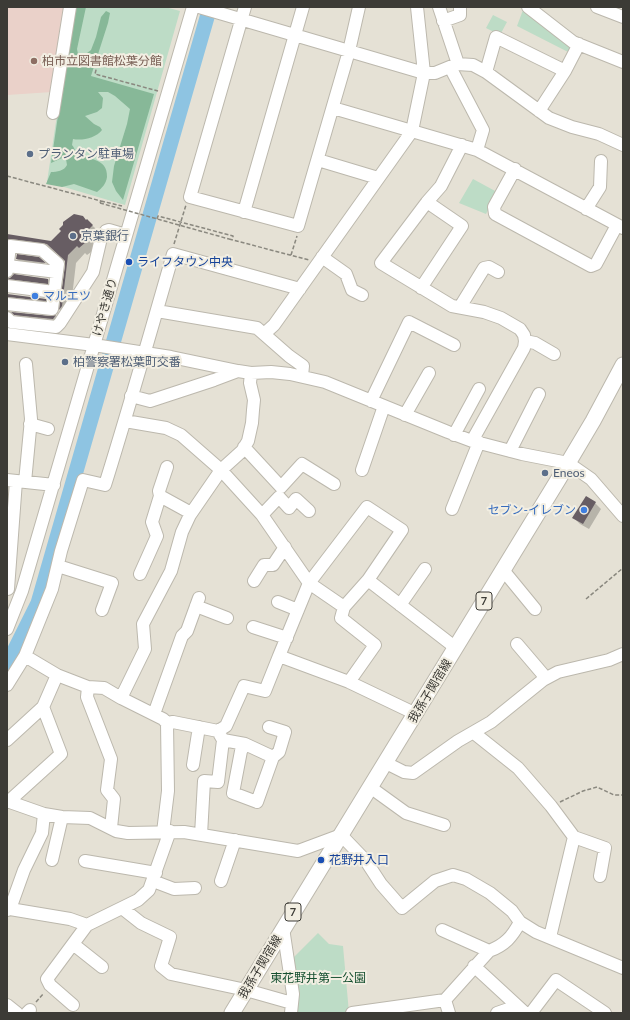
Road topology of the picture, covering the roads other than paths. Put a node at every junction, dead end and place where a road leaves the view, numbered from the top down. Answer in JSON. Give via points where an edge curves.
{"nodes":[{"id":1,"x":70,"y":7,"type":"edge"},
{"id":2,"x":193,"y":7,"type":"edge"},
{"id":3,"x":199,"y":7,"type":"edge"},
{"id":4,"x":245,"y":7,"type":"edge"},
{"id":5,"x":303,"y":7,"type":"edge"},
{"id":6,"x":359,"y":7,"type":"edge"},
{"id":7,"x":417,"y":7,"type":"edge"},
{"id":8,"x":439,"y":7,"type":"edge"},
{"id":9,"x":460,"y":7,"type":"edge"},
{"id":10,"x":528,"y":7,"type":"edge"},
{"id":11,"x":597,"y":7,"type":"edge"},
{"id":12,"x":623,"y":17,"type":"edge"},
{"id":13,"x":241,"y":20,"type":"junction"},
{"id":14,"x":443,"y":20,"type":"junction"},
{"id":15,"x":295,"y":35,"type":"junction"},
{"id":16,"x":578,"y":44,"type":"junction"},
{"id":17,"x":349,"y":51,"type":"junction"},
{"id":18,"x":623,"y":62,"type":"edge"},
{"id":19,"x":453,"y":65,"type":"junction"},
{"id":20,"x":565,"y":71,"type":"junction"},
{"id":21,"x":486,"y":72,"type":"junction"},
{"id":22,"x":424,"y":73,"type":"junction"},
{"id":23,"x":333,"y":108,"type":"junction"},
{"id":24,"x":539,"y":111,"type":"junction"},
{"id":25,"x":53,"y":113,"type":"dead end"},
{"id":26,"x":412,"y":131,"type":"junction"},
{"id":27,"x":462,"y":145,"type":"junction"},
{"id":28,"x":623,"y":145,"type":"edge"},
{"id":29,"x":477,"y":150,"type":"junction"},
{"id":30,"x":318,"y":160,"type":"junction"},
{"id":31,"x":601,"y":161,"type":"dead end"},
{"id":32,"x":515,"y":169,"type":"junction"},
{"id":33,"x":378,"y":178,"type":"junction"},
{"id":34,"x":427,"y":202,"type":"junction"},
{"id":35,"x":586,"y":209,"type":"junction"},
{"id":36,"x":244,"y":212,"type":"junction"},
{"id":37,"x":620,"y":227,"type":"edge"},
{"id":38,"x":126,"y":236,"type":"junction"},
{"id":39,"x":320,"y":260,"type":"junction"},
{"id":40,"x":8,"y":266,"type":"edge"},
{"id":41,"x":7,"y":271,"type":"edge"},
{"id":42,"x":57,"y":272,"type":"junction"},
{"id":43,"x":93,"y":272,"type":"junction"},
{"id":44,"x":498,"y":272,"type":"dead end"},
{"id":45,"x":114,"y":279,"type":"junction"},
{"id":46,"x":7,"y":286,"type":"edge"},
{"id":47,"x":422,"y":288,"type":"junction"},
{"id":48,"x":300,"y":289,"type":"junction"},
{"id":49,"x":54,"y":292,"type":"junction"},
{"id":50,"x":362,"y":295,"type":"dead end"},
{"id":51,"x":7,"y":305,"type":"edge"},
{"id":52,"x":460,"y":307,"type":"junction"},
{"id":53,"x":156,"y":310,"type":"junction"},
{"id":54,"x":7,"y":318,"type":"edge"},
{"id":55,"x":7,"y":334,"type":"edge"},
{"id":56,"x":264,"y":334,"type":"junction"},
{"id":57,"x":526,"y":341,"type":"junction"},
{"id":58,"x":454,"y":345,"type":"dead end"},
{"id":59,"x":100,"y":346,"type":"junction"},
{"id":60,"x":144,"y":353,"type":"junction"},
{"id":61,"x":554,"y":354,"type":"dead end"},
{"id":62,"x":26,"y":364,"type":"dead end"},
{"id":63,"x":623,"y":366,"type":"edge"},
{"id":64,"x":238,"y":371,"type":"junction"},
{"id":65,"x":251,"y":373,"type":"junction"},
{"id":66,"x":429,"y":373,"type":"dead end"},
{"id":67,"x":302,"y":376,"type":"junction"},
{"id":68,"x":479,"y":389,"type":"dead end"},
{"id":69,"x":539,"y":394,"type":"dead end"},
{"id":70,"x":131,"y":396,"type":"junction"},
{"id":71,"x":371,"y":401,"type":"junction"},
{"id":72,"x":384,"y":406,"type":"junction"},
{"id":73,"x":405,"y":415,"type":"junction"},
{"id":74,"x":125,"y":420,"type":"junction"},
{"id":75,"x":30,"y":424,"type":"junction"},
{"id":76,"x":48,"y":429,"type":"dead end"},
{"id":77,"x":454,"y":435,"type":"junction"},
{"id":78,"x":475,"y":442,"type":"junction"},
{"id":79,"x":244,"y":447,"type":"junction"},
{"id":80,"x":510,"y":451,"type":"junction"},
{"id":81,"x":568,"y":463,"type":"junction"},
{"id":82,"x":167,"y":467,"type":"dead end"},
{"id":83,"x":221,"y":470,"type":"junction"},
{"id":84,"x":362,"y":470,"type":"dead end"},
{"id":85,"x":16,"y":481,"type":"edge"},
{"id":86,"x":334,"y":484,"type":"dead end"},
{"id":87,"x":54,"y":485,"type":"junction"},
{"id":88,"x":160,"y":496,"type":"junction"},
{"id":89,"x":452,"y":509,"type":"dead end"},
{"id":90,"x":621,"y":510,"type":"edge"},
{"id":91,"x":309,"y":511,"type":"dead end"},
{"id":92,"x":191,"y":513,"type":"junction"},
{"id":93,"x":262,"y":515,"type":"junction"},
{"id":94,"x":284,"y":547,"type":"junction"},
{"id":95,"x":58,"y":566,"type":"junction"},
{"id":96,"x":425,"y":569,"type":"dead end"},
{"id":97,"x":503,"y":570,"type":"junction"},
{"id":98,"x":140,"y":574,"type":"dead end"},
{"id":99,"x":368,"y":580,"type":"junction"},
{"id":100,"x":254,"y":581,"type":"dead end"},
{"id":101,"x":309,"y":583,"type":"junction"},
{"id":102,"x":7,"y":589,"type":"edge"},
{"id":103,"x":22,"y":592,"type":"junction"},
{"id":104,"x":278,"y":602,"type":"dead end"},
{"id":105,"x":400,"y":605,"type":"junction"},
{"id":106,"x":344,"y":607,"type":"junction"},
{"id":107,"x":535,"y":609,"type":"dead end"},
{"id":108,"x":102,"y":610,"type":"dead end"},
{"id":109,"x":298,"y":610,"type":"junction"},
{"id":110,"x":227,"y":618,"type":"dead end"},
{"id":111,"x":253,"y":626,"type":"dead end"},
{"id":112,"x":7,"y":629,"type":"edge"},
{"id":113,"x":287,"y":638,"type":"junction"},
{"id":114,"x":517,"y":644,"type":"dead end"},
{"id":115,"x":456,"y":648,"type":"junction"},
{"id":116,"x":623,"y":654,"type":"edge"},
{"id":117,"x":26,"y":656,"type":"junction"},
{"id":118,"x":280,"y":656,"type":"junction"},
{"id":119,"x":58,"y":675,"type":"junction"},
{"id":120,"x":546,"y":678,"type":"junction"},
{"id":121,"x":349,"y":682,"type":"junction"},
{"id":122,"x":7,"y":685,"type":"edge"},
{"id":123,"x":88,"y":687,"type":"junction"},
{"id":124,"x":121,"y":698,"type":"junction"},
{"id":125,"x":43,"y":707,"type":"junction"},
{"id":126,"x":154,"y":714,"type":"junction"},
{"id":127,"x":416,"y":714,"type":"junction"},
{"id":128,"x":166,"y":723,"type":"junction"},
{"id":129,"x":199,"y":727,"type":"junction"},
{"id":130,"x":269,"y":727,"type":"dead end"},
{"id":131,"x":474,"y":733,"type":"junction"},
{"id":132,"x":221,"y":735,"type":"junction"},
{"id":133,"x":7,"y":740,"type":"edge"},
{"id":134,"x":245,"y":744,"type":"junction"},
{"id":135,"x":273,"y":757,"type":"junction"},
{"id":136,"x":386,"y":763,"type":"junction"},
{"id":137,"x":193,"y":765,"type":"dead end"},
{"id":138,"x":370,"y":787,"type":"junction"},
{"id":139,"x":8,"y":801,"type":"edge"},
{"id":140,"x":44,"y":814,"type":"junction"},
{"id":141,"x":62,"y":817,"type":"junction"},
{"id":142,"x":444,"y":825,"type":"dead end"},
{"id":143,"x":111,"y":828,"type":"junction"},
{"id":144,"x":167,"y":832,"type":"junction"},
{"id":145,"x":201,"y":835,"type":"junction"},
{"id":146,"x":341,"y":835,"type":"junction"},
{"id":147,"x":574,"y":837,"type":"junction"},
{"id":148,"x":235,"y":840,"type":"junction"},
{"id":149,"x":52,"y":860,"type":"dead end"},
{"id":150,"x":86,"y":861,"type":"dead end"},
{"id":151,"x":600,"y":876,"type":"dead end"},
{"id":152,"x":154,"y":877,"type":"junction"},
{"id":153,"x":221,"y":881,"type":"dead end"},
{"id":154,"x":195,"y":888,"type":"dead end"},
{"id":155,"x":122,"y":908,"type":"junction"},
{"id":156,"x":8,"y":909,"type":"edge"},
{"id":157,"x":520,"y":922,"type":"junction"},
{"id":158,"x":87,"y":925,"type":"junction"},
{"id":159,"x":284,"y":928,"type":"junction"},
{"id":160,"x":442,"y":930,"type":"dead end"},
{"id":161,"x":550,"y":937,"type":"junction"},
{"id":162,"x":73,"y":944,"type":"junction"},
{"id":163,"x":489,"y":951,"type":"junction"},
{"id":164,"x":474,"y":966,"type":"junction"},
{"id":165,"x":102,"y":968,"type":"dead end"},
{"id":166,"x":623,"y":968,"type":"edge"},
{"id":167,"x":246,"y":990,"type":"junction"},
{"id":168,"x":445,"y":1000,"type":"junction"},
{"id":169,"x":7,"y":1005,"type":"edge"},
{"id":170,"x":73,"y":1006,"type":"dead end"},
{"id":171,"x":292,"y":1008,"type":"edge"},
{"id":172,"x":521,"y":1009,"type":"edge"},
{"id":173,"x":17,"y":1013,"type":"edge"},
{"id":174,"x":232,"y":1013,"type":"edge"},
{"id":175,"x":352,"y":1013,"type":"edge"},
{"id":176,"x":449,"y":1013,"type":"edge"},
{"id":177,"x":497,"y":1013,"type":"edge"},
{"id":178,"x":531,"y":1013,"type":"edge"},
{"id":179,"x":605,"y":1013,"type":"edge"}],
"edges":[{"from":1,"to":25,"type":"street"},
{"from":2,"to":38,"type":"street","name":"けやき通り"},
{"from":3,"to":13,"type":"street"},
{"from":4,"to":13,"type":"street"},
{"from":5,"to":15,"type":"street"},
{"from":6,"to":17,"type":"street"},
{"from":7,"to":22,"type":"street"},
{"from":8,"to":14,"type":"street"},
{"from":9,"to":14,"type":"street","via":[[460,15]]},
{"from":10,"to":16,"type":"street"},
{"from":11,"to":12,"type":"street"},
{"from":13,"to":15,"type":"street"},
{"from":13,"to":36,"type":"street","via":[[190,197]]},
{"from":14,"to":19,"type":"street"},
{"from":15,"to":17,"type":"street"},
{"from":15,"to":36,"type":"street"},
{"from":16,"to":18,"type":"street"},
{"from":16,"to":20,"type":"street"},
{"from":17,"to":22,"type":"street"},
{"from":17,"to":23,"type":"street"},
{"from":19,"to":21,"type":"street","via":[[473,65]]},
{"from":19,"to":22,"type":"street","via":[[435,73]]},
{"from":19,"to":29,"type":"street","via":[[483,130]]},
{"from":20,"to":21,"type":"street","via":[[496,36]]},
{"from":20,"to":24,"type":"street"},
{"from":21,"to":24,"type":"street"},
{"from":22,"to":26,"type":"street"},
{"from":23,"to":26,"type":"street"},
{"from":23,"to":30,"type":"street"},
{"from":24,"to":28,"type":"street","via":[[549,118],[599,134]]},
{"from":26,"to":27,"type":"street"},
{"from":26,"to":33,"type":"street"},
{"from":27,"to":29,"type":"street"},
{"from":27,"to":34,"type":"street","via":[[441,186]]},
{"from":29,"to":32,"type":"street"},
{"from":30,"to":33,"type":"street"},
{"from":30,"to":36,"type":"street","via":[[298,226]]},
{"from":31,"to":35,"type":"street","via":[[600,187]]},
{"from":32,"to":35,"type":"street"},
{"from":32,"to":37,"type":"street","via":[[494,207],[496,214],[591,266],[596,264]]},
{"from":33,"to":39,"type":"street"},
{"from":34,"to":47,"type":"street","via":[[462,226]]},
{"from":34,"to":47,"type":"street","via":[[381,263]]},
{"from":35,"to":37,"type":"street"},
{"from":38,"to":43,"type":"street","via":[[106,230],[100,238]]},
{"from":38,"to":45,"type":"street","name":"けやき通り"},
{"from":39,"to":48,"type":"street"},
{"from":39,"to":50,"type":"street","via":[[346,274],[352,290]]},
{"from":40,"to":41,"type":"street"},
{"from":40,"to":42,"type":"street"},
{"from":40,"to":42,"type":"street","via":[[10,246],[42,250],[58,264]]},
{"from":42,"to":49,"type":"street"},
{"from":43,"to":45,"type":"street"},
{"from":43,"to":54,"type":"street","via":[[56,327],[11,322]]},
{"from":44,"to":52,"type":"street","via":[[489,267],[484,268]]},
{"from":45,"to":59,"type":"street","name":"けやき通り"},
{"from":46,"to":49,"type":"street"},
{"from":47,"to":52,"type":"street","via":[[452,306]]},
{"from":48,"to":53,"type":"street","via":[[173,254]]},
{"from":48,"to":56,"type":"street","via":[[274,325]]},
{"from":49,"to":51,"type":"street","via":[[52,309]]},
{"from":52,"to":57,"type":"street","via":[[501,318],[520,330]]},
{"from":53,"to":56,"type":"street","via":[[257,328]]},
{"from":53,"to":60,"type":"street"},
{"from":55,"to":59,"type":"street"},
{"from":56,"to":67,"type":"street","via":[[303,366]]},
{"from":57,"to":61,"type":"street"},
{"from":57,"to":78,"type":"street"},
{"from":58,"to":71,"type":"street","via":[[409,322]]},
{"from":59,"to":60,"type":"street"},
{"from":59,"to":87,"type":"street","name":"けやき通り"},
{"from":60,"to":64,"type":"street"},
{"from":60,"to":70,"type":"street"},
{"from":62,"to":75,"type":"street"},
{"from":63,"to":81,"type":"main road","name":"我孫子関宿線","number":"7"},
{"from":64,"to":65,"type":"street"},
{"from":64,"to":70,"type":"street","via":[[150,401]]},
{"from":65,"to":67,"type":"street","via":[[272,372]]},
{"from":65,"to":79,"type":"street","via":[[250,383],[254,400],[252,423]]},
{"from":66,"to":73,"type":"street"},
{"from":67,"to":71,"type":"street"},
{"from":68,"to":77,"type":"street"},
{"from":69,"to":80,"type":"street"},
{"from":70,"to":74,"type":"street"},
{"from":71,"to":72,"type":"street"},
{"from":72,"to":73,"type":"street"},
{"from":72,"to":84,"type":"street"},
{"from":73,"to":77,"type":"street"},
{"from":74,"to":83,"type":"street","via":[[166,428],[181,434]]},
{"from":74,"to":95,"type":"street","via":[[105,485],[83,480]]},
{"from":75,"to":76,"type":"street"},
{"from":75,"to":85,"type":"street"},
{"from":77,"to":78,"type":"street"},
{"from":78,"to":80,"type":"street"},
{"from":78,"to":89,"type":"street"},
{"from":79,"to":83,"type":"street"},
{"from":79,"to":86,"type":"street","via":[[282,487],[302,464]]},
{"from":80,"to":81,"type":"street"},
{"from":81,"to":90,"type":"street","via":[[591,479]]},
{"from":81,"to":97,"type":"main road","name":"我孫子関宿線","number":"7"},
{"from":82,"to":88,"type":"street","via":[[159,491]]},
{"from":83,"to":92,"type":"street"},
{"from":83,"to":93,"type":"street"},
{"from":85,"to":87,"type":"street"},
{"from":85,"to":102,"type":"street"},
{"from":87,"to":103,"type":"street","name":"けやき通り"},
{"from":88,"to":92,"type":"street"},
{"from":88,"to":98,"type":"street","via":[[152,522],[157,536]]},
{"from":91,"to":93,"type":"street","via":[[296,499],[289,508],[279,497]]},
{"from":92,"to":124,"type":"street","via":[[182,532],[171,571],[143,624],[145,649]]},
{"from":93,"to":94,"type":"street"},
{"from":94,"to":100,"type":"street","via":[[273,565],[264,565]]},
{"from":94,"to":101,"type":"street"},
{"from":95,"to":108,"type":"street","via":[[112,583]]},
{"from":95,"to":117,"type":"street","via":[[52,589]]},
{"from":96,"to":105,"type":"street"},
{"from":97,"to":107,"type":"street"},
{"from":97,"to":115,"type":"main road","name":"我孫子関宿線","number":"7"},
{"from":99,"to":101,"type":"street","via":[[402,530],[367,507]]},
{"from":99,"to":105,"type":"street"},
{"from":99,"to":106,"type":"street"},
{"from":101,"to":106,"type":"street"},
{"from":101,"to":109,"type":"street"},
{"from":102,"to":103,"type":"street"},
{"from":103,"to":112,"type":"street","name":"けやき通り"},
{"from":104,"to":109,"type":"street"},
{"from":105,"to":115,"type":"street"},
{"from":106,"to":121,"type":"street","via":[[340,618],[375,645]]},
{"from":109,"to":113,"type":"street"},
{"from":110,"to":126,"type":"street","via":[[198,602],[187,631],[182,636]]},
{"from":111,"to":113,"type":"street"},
{"from":113,"to":118,"type":"street"},
{"from":114,"to":120,"type":"street"},
{"from":115,"to":127,"type":"main road","name":"我孫子関宿線","number":"7"},
{"from":116,"to":120,"type":"street","via":[[609,660],[558,672]]},
{"from":117,"to":119,"type":"street"},
{"from":117,"to":122,"type":"street"},
{"from":118,"to":121,"type":"street"},
{"from":118,"to":132,"type":"street","via":[[265,691],[244,686]]},
{"from":119,"to":123,"type":"street"},
{"from":119,"to":125,"type":"street"},
{"from":120,"to":131,"type":"street"},
{"from":121,"to":127,"type":"street"},
{"from":123,"to":124,"type":"street","via":[[104,688]]},
{"from":123,"to":143,"type":"street","via":[[87,697],[111,759],[107,790],[114,799]]},
{"from":124,"to":126,"type":"street"},
{"from":125,"to":133,"type":"street"},
{"from":125,"to":139,"type":"street","via":[[61,754]]},
{"from":126,"to":128,"type":"street"},
{"from":127,"to":136,"type":"main road","name":"我孫子関宿線","number":"7"},
{"from":128,"to":129,"type":"street"},
{"from":128,"to":144,"type":"street"},
{"from":129,"to":132,"type":"street"},
{"from":129,"to":137,"type":"street"},
{"from":130,"to":135,"type":"street","via":[[285,732],[279,752]]},
{"from":131,"to":136,"type":"street","via":[[413,772],[404,772]]},
{"from":131,"to":147,"type":"street","via":[[518,768]]},
{"from":132,"to":134,"type":"street"},
{"from":132,"to":145,"type":"street","via":[[218,782],[204,781]]},
{"from":134,"to":135,"type":"street"},
{"from":134,"to":135,"type":"street","via":[[241,751],[233,793],[257,802]]},
{"from":136,"to":138,"type":"main road","name":"我孫子関宿線","number":"7"},
{"from":138,"to":142,"type":"street","via":[[406,813]]},
{"from":138,"to":146,"type":"main road","name":"我孫子関宿線","number":"7"},
{"from":139,"to":140,"type":"street"},
{"from":140,"to":141,"type":"street"},
{"from":140,"to":156,"type":"street","via":[[42,833]]},
{"from":141,"to":143,"type":"street","via":[[90,818]]},
{"from":141,"to":149,"type":"street"},
{"from":143,"to":144,"type":"street","via":[[128,833]]},
{"from":144,"to":145,"type":"street"},
{"from":144,"to":152,"type":"street"},
{"from":145,"to":148,"type":"street"},
{"from":146,"to":148,"type":"street","via":[[298,852]]},
{"from":146,"to":157,"type":"street","via":[[366,861],[381,884],[402,908],[435,881],[453,875],[490,892],[512,911]]},
{"from":146,"to":159,"type":"main road","name":"我孫子関宿線","number":"7"},
{"from":147,"to":151,"type":"street","via":[[605,848]]},
{"from":147,"to":161,"type":"street"},
{"from":148,"to":153,"type":"street"},
{"from":150,"to":152,"type":"street"},
{"from":152,"to":154,"type":"street","via":[[174,889]]},
{"from":152,"to":155,"type":"street","via":[[150,890]]},
{"from":155,"to":158,"type":"street"},
{"from":155,"to":167,"type":"street","via":[[141,923],[170,937],[161,966],[171,974]]},
{"from":156,"to":158,"type":"street","via":[[70,919]]},
{"from":157,"to":161,"type":"street"},
{"from":157,"to":163,"type":"street","via":[[513,936]]},
{"from":158,"to":162,"type":"street"},
{"from":159,"to":167,"type":"main road","name":"我孫子関宿線","number":"7"},
{"from":159,"to":171,"type":"street"},
{"from":160,"to":163,"type":"street"},
{"from":161,"to":166,"type":"street"},
{"from":162,"to":165,"type":"street"},
{"from":162,"to":170,"type":"street","via":[[47,979],[50,985]]},
{"from":163,"to":164,"type":"street"},
{"from":164,"to":168,"type":"street"},
{"from":164,"to":172,"type":"street"},
{"from":167,"to":171,"type":"street"},
{"from":167,"to":174,"type":"main road","name":"我孫子関宿線","number":"7"},
{"from":168,"to":175,"type":"street"},
{"from":168,"to":176,"type":"street"},
{"from":169,"to":173,"type":"street"},
{"from":172,"to":177,"type":"street"},
{"from":178,"to":179,"type":"street","via":[[556,980]]}]}
